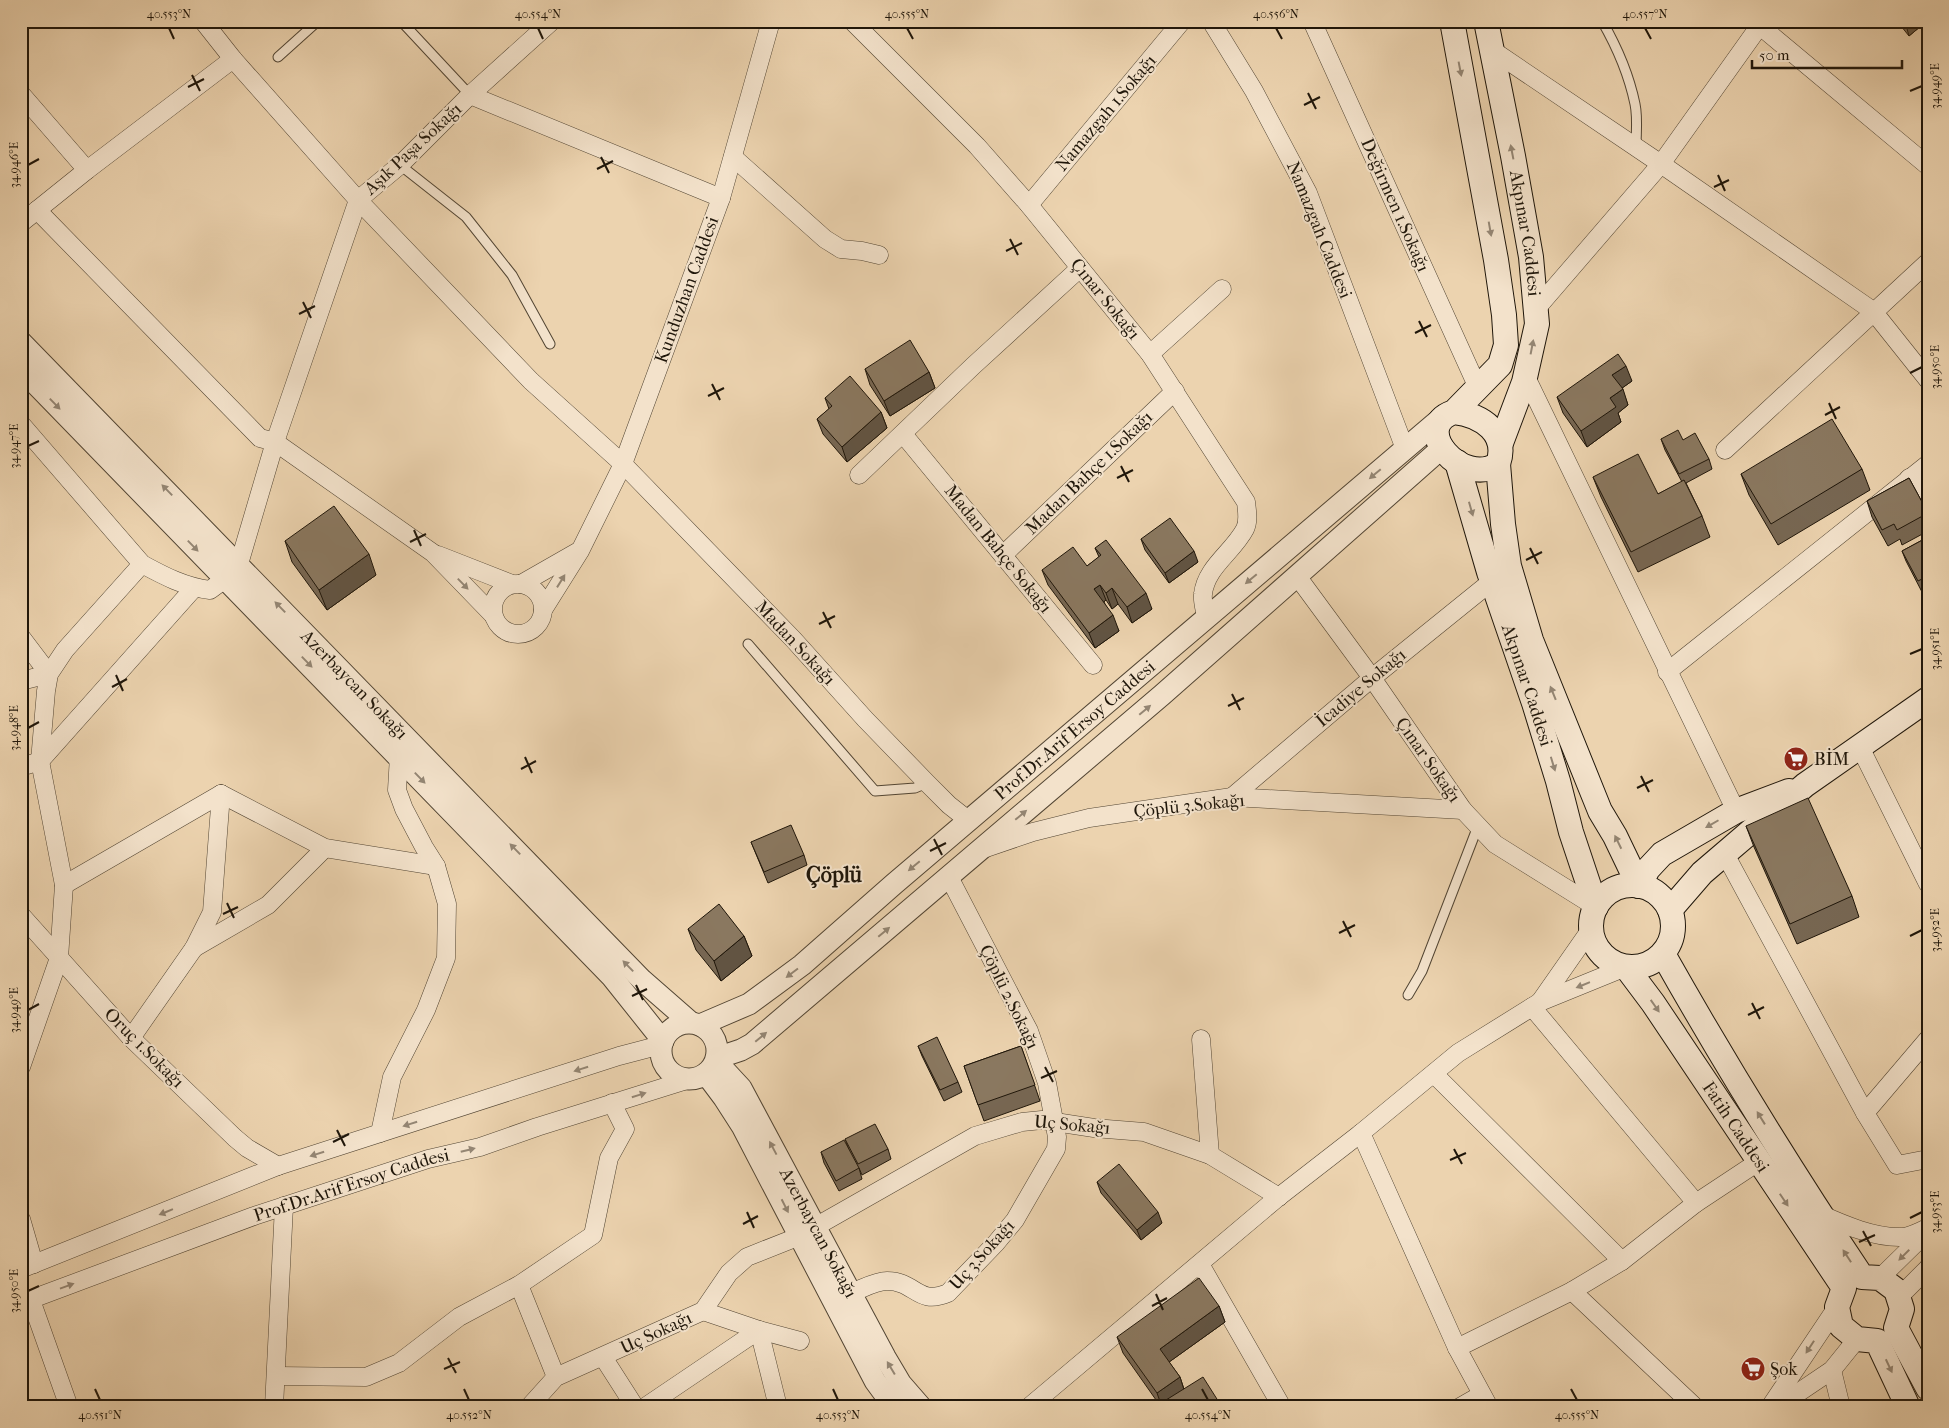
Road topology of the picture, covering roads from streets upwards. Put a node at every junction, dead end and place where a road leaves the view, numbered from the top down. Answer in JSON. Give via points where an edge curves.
{"nodes":[{"id":1,"x":203,"y":21,"type":"edge"},
{"id":2,"x":552,"y":21,"type":"edge"},
{"id":3,"x":771,"y":21,"type":"edge"},
{"id":4,"x":852,"y":21,"type":"edge"},
{"id":5,"x":1182,"y":21,"type":"edge"},
{"id":6,"x":1211,"y":21,"type":"edge"},
{"id":7,"x":1312,"y":21,"type":"edge"},
{"id":8,"x":1452,"y":21,"type":"edge"},
{"id":9,"x":1486,"y":21,"type":"edge"},
{"id":10,"x":1761,"y":23,"type":"edge"},
{"id":11,"x":1492,"y":50,"type":"junction"},
{"id":12,"x":233,"y":59,"type":"junction"},
{"id":13,"x":21,"y":94,"type":"edge"},
{"id":14,"x":470,"y":95,"type":"junction"},
{"id":15,"x":733,"y":157,"type":"junction"},
{"id":16,"x":1661,"y":164,"type":"junction"},
{"id":17,"x":1928,"y":166,"type":"edge"},
{"id":18,"x":87,"y":170,"type":"junction"},
{"id":19,"x":721,"y":198,"type":"junction"},
{"id":20,"x":358,"y":200,"type":"junction"},
{"id":21,"x":1030,"y":205,"type":"junction"},
{"id":22,"x":37,"y":210,"type":"junction"},
{"id":23,"x":21,"y":223,"type":"edge"},
{"id":24,"x":879,"y":255,"type":"dead end"},
{"id":25,"x":1928,"y":262,"type":"edge"},
{"id":26,"x":1080,"y":268,"type":"junction"},
{"id":27,"x":1222,"y":289,"type":"dead end"},
{"id":28,"x":1536,"y":309,"type":"junction"},
{"id":29,"x":1873,"y":311,"type":"junction"},
{"id":30,"x":21,"y":342,"type":"edge"},
{"id":31,"x":1150,"y":354,"type":"junction"},
{"id":32,"x":21,"y":369,"type":"edge"},
{"id":33,"x":1526,"y":377,"type":"junction"},
{"id":34,"x":1928,"y":380,"type":"edge"},
{"id":35,"x":1478,"y":388,"type":"junction"},
{"id":36,"x":1175,"y":391,"type":"junction"},
{"id":37,"x":1447,"y":416,"type":"junction"},
{"id":38,"x":21,"y":424,"type":"edge"},
{"id":39,"x":903,"y":434,"type":"junction"},
{"id":40,"x":275,"y":442,"type":"junction"},
{"id":41,"x":1404,"y":449,"type":"junction"},
{"id":42,"x":1725,"y":450,"type":"dead end"},
{"id":43,"x":1499,"y":453,"type":"junction"},
{"id":44,"x":1450,"y":455,"type":"junction"},
{"id":45,"x":623,"y":464,"type":"junction"},
{"id":46,"x":1928,"y":464,"type":"edge"},
{"id":47,"x":859,"y":474,"type":"dead end"},
{"id":48,"x":1909,"y":478,"type":"junction"},
{"id":49,"x":1928,"y":508,"type":"edge"},
{"id":50,"x":580,"y":551,"type":"junction"},
{"id":51,"x":433,"y":553,"type":"junction"},
{"id":52,"x":1003,"y":555,"type":"junction"},
{"id":53,"x":142,"y":564,"type":"junction"},
{"id":54,"x":232,"y":571,"type":"junction"},
{"id":55,"x":1296,"y":576,"type":"junction"},
{"id":56,"x":1492,"y":581,"type":"junction"},
{"id":57,"x":517,"y":584,"type":"junction"},
{"id":58,"x":194,"y":588,"type":"junction"},
{"id":59,"x":543,"y":610,"type":"junction"},
{"id":60,"x":493,"y":615,"type":"junction"},
{"id":61,"x":1206,"y":617,"type":"junction"},
{"id":62,"x":21,"y":637,"type":"edge"},
{"id":63,"x":1093,"y":665,"type":"dead end"},
{"id":64,"x":1667,"y":672,"type":"junction"},
{"id":65,"x":49,"y":674,"type":"junction"},
{"id":66,"x":1372,"y":678,"type":"junction"},
{"id":67,"x":21,"y":681,"type":"edge"},
{"id":68,"x":1928,"y":699,"type":"edge"},
{"id":69,"x":1860,"y":747,"type":"junction"},
{"id":70,"x":399,"y":756,"type":"junction"},
{"id":71,"x":40,"y":761,"type":"junction"},
{"id":72,"x":21,"y":768,"type":"edge"},
{"id":73,"x":1805,"y":785,"type":"junction"},
{"id":74,"x":221,"y":794,"type":"junction"},
{"id":75,"x":1232,"y":798,"type":"junction"},
{"id":76,"x":1462,"y":810,"type":"junction"},
{"id":77,"x":1736,"y":811,"type":"junction"},
{"id":78,"x":968,"y":820,"type":"junction"},
{"id":79,"x":325,"y":848,"type":"junction"},
{"id":80,"x":981,"y":850,"type":"junction"},
{"id":81,"x":1725,"y":854,"type":"junction"},
{"id":82,"x":436,"y":866,"type":"junction"},
{"id":83,"x":948,"y":877,"type":"junction"},
{"id":84,"x":1928,"y":884,"type":"edge"},
{"id":85,"x":64,"y":885,"type":"junction"},
{"id":86,"x":1639,"y":886,"type":"junction"},
{"id":87,"x":1670,"y":910,"type":"junction"},
{"id":88,"x":21,"y":915,"type":"edge"},
{"id":89,"x":1594,"y":918,"type":"junction"},
{"id":90,"x":194,"y":948,"type":"junction"},
{"id":91,"x":1663,"y":954,"type":"junction"},
{"id":92,"x":59,"y":958,"type":"junction"},
{"id":93,"x":1626,"y":967,"type":"junction"},
{"id":94,"x":1536,"y":1004,"type":"junction"},
{"id":95,"x":695,"y":1024,"type":"junction"},
{"id":96,"x":131,"y":1038,"type":"junction"},
{"id":97,"x":1201,"y":1039,"type":"dead end"},
{"id":98,"x":1928,"y":1039,"type":"edge"},
{"id":99,"x":662,"y":1043,"type":"junction"},
{"id":100,"x":21,"y":1068,"type":"edge"},
{"id":101,"x":707,"y":1068,"type":"junction"},
{"id":102,"x":1434,"y":1074,"type":"junction"},
{"id":103,"x":612,"y":1103,"type":"junction"},
{"id":104,"x":1865,"y":1113,"type":"junction"},
{"id":105,"x":1056,"y":1122,"type":"junction"},
{"id":106,"x":380,"y":1133,"type":"junction"},
{"id":107,"x":1361,"y":1133,"type":"junction"},
{"id":108,"x":1210,"y":1154,"type":"junction"},
{"id":109,"x":1928,"y":1159,"type":"edge"},
{"id":110,"x":1758,"y":1162,"type":"junction"},
{"id":111,"x":278,"y":1166,"type":"junction"},
{"id":112,"x":1279,"y":1197,"type":"junction"},
{"id":113,"x":1696,"y":1203,"type":"junction"},
{"id":114,"x":284,"y":1206,"type":"junction"},
{"id":115,"x":1819,"y":1214,"type":"junction"},
{"id":116,"x":21,"y":1219,"type":"edge"},
{"id":117,"x":1928,"y":1230,"type":"edge"},
{"id":118,"x":808,"y":1231,"type":"junction"},
{"id":119,"x":1622,"y":1261,"type":"junction"},
{"id":120,"x":1200,"y":1264,"type":"junction"},
{"id":121,"x":28,"y":1266,"type":"edge"},
{"id":122,"x":1928,"y":1268,"type":"edge"},
{"id":123,"x":519,"y":1285,"type":"junction"},
{"id":124,"x":1856,"y":1288,"type":"junction"},
{"id":125,"x":1572,"y":1291,"type":"junction"},
{"id":126,"x":850,"y":1294,"type":"junction"},
{"id":127,"x":1898,"y":1298,"type":"junction"},
{"id":128,"x":26,"y":1301,"type":"edge"},
{"id":129,"x":703,"y":1311,"type":"junction"},
{"id":130,"x":759,"y":1330,"type":"junction"},
{"id":131,"x":1877,"y":1336,"type":"junction"},
{"id":132,"x":800,"y":1341,"type":"dead end"},
{"id":133,"x":1457,"y":1348,"type":"junction"},
{"id":134,"x":602,"y":1357,"type":"junction"},
{"id":135,"x":1832,"y":1370,"type":"junction"},
{"id":136,"x":277,"y":1376,"type":"junction"},
{"id":137,"x":556,"y":1377,"type":"junction"},
{"id":138,"x":1928,"y":1388,"type":"edge"},
{"id":139,"x":1485,"y":1401,"type":"edge"},
{"id":140,"x":69,"y":1407,"type":"edge"},
{"id":141,"x":274,"y":1407,"type":"edge"},
{"id":142,"x":529,"y":1407,"type":"edge"},
{"id":143,"x":635,"y":1407,"type":"edge"},
{"id":144,"x":645,"y":1407,"type":"edge"},
{"id":145,"x":778,"y":1407,"type":"edge"},
{"id":146,"x":894,"y":1407,"type":"edge"},
{"id":147,"x":921,"y":1407,"type":"edge"},
{"id":148,"x":1029,"y":1407,"type":"edge"},
{"id":149,"x":1282,"y":1407,"type":"edge"},
{"id":150,"x":1460,"y":1407,"type":"edge"},
{"id":151,"x":1695,"y":1407,"type":"edge"},
{"id":152,"x":1770,"y":1407,"type":"edge"},
{"id":153,"x":1777,"y":1407,"type":"edge"},
{"id":154,"x":1841,"y":1407,"type":"edge"},
{"id":155,"x":1908,"y":1407,"type":"edge"}],
"edges":[{"from":1,"to":12,"type":"street","name":"Madan Sokağı"},
{"from":2,"to":14,"type":"street","name":"Aşık Paşa Sokağı"},
{"from":3,"to":15,"type":"street","name":"Kunduzhan Caddesi"},
{"from":4,"to":21,"type":"street","name":"Çınar Sokağı","via":[[977,146]]},
{"from":5,"to":21,"type":"street","name":"Namazgah 1.Sokağı"},
{"from":6,"to":41,"type":"street","name":"Namazgah Caddesi","via":[[1254,91],[1308,193]]},
{"from":7,"to":35,"type":"street","name":"Değirmen 1.Sokağı"},
{"from":8,"to":35,"type":"main road","name":"Akpınar Caddesi","one_way":true,"via":[[1504,315],[1506,345],[1500,365]]},
{"from":9,"to":11,"type":"main road","name":"Akpınar Caddesi"},
{"from":10,"to":16,"type":"street"},
{"from":10,"to":17,"type":"street"},
{"from":11,"to":16,"type":"street"},
{"from":28,"to":11,"type":"main road","name":"Akpınar Caddesi","one_way":true,"via":[[1531,257]]},
{"from":12,"to":18,"type":"street"},
{"from":12,"to":20,"type":"street","name":"Madan Sokağı"},
{"from":13,"to":18,"type":"street"},
{"from":14,"to":19,"type":"street"},
{"from":14,"to":20,"type":"street","name":"Aşık Paşa Sokağı","via":[[400,165]]},
{"from":15,"to":19,"type":"street","name":"Kunduzhan Caddesi"},
{"from":15,"to":24,"type":"street","via":[[825,239],[841,249]]},
{"from":16,"to":28,"type":"street"},
{"from":16,"to":29,"type":"street"},
{"from":18,"to":22,"type":"street"},
{"from":19,"to":45,"type":"street","name":"Kunduzhan Caddesi"},
{"from":20,"to":40,"type":"street","name":"Aşık Paşa Sokağı"},
{"from":20,"to":45,"type":"street","name":"Madan Sokağı","via":[[531,381]]},
{"from":21,"to":26,"type":"street","name":"Çınar Sokağı"},
{"from":22,"to":23,"type":"street"},
{"from":22,"to":40,"type":"street","via":[[260,438]]},
{"from":25,"to":29,"type":"street"},
{"from":26,"to":31,"type":"street","name":"Çınar Sokağı"},
{"from":26,"to":39,"type":"street"},
{"from":27,"to":31,"type":"street"},
{"from":33,"to":28,"type":"main road","name":"Akpınar Caddesi","one_way":true,"via":[[1537,324]]},
{"from":29,"to":34,"type":"street"},
{"from":29,"to":42,"type":"street"},
{"from":54,"to":30,"type":"street","name":"Azerbaycan Sokağı","one_way":true},
{"from":31,"to":36,"type":"street","name":"Çınar Sokağı"},
{"from":32,"to":54,"type":"street","name":"Azerbaycan Sokağı","one_way":true},
{"from":33,"to":43,"type":"main road","name":"Akpınar Caddesi"},
{"from":33,"to":64,"type":"street"},
{"from":35,"to":37,"type":"main road","name":"Akpınar Caddesi"},
{"from":36,"to":52,"type":"street","name":"Madan Bahçe 1.Sokağı"},
{"from":36,"to":61,"type":"street","name":"Çınar Sokağı","via":[[1246,502],[1248,515],[1246,528],[1205,584],[1202,595]]},
{"from":37,"to":41,"type":"street","name":"Prof.Dr.Arif Ersoy Caddesi"},
{"from":37,"to":43,"type":"main road","via":[[1463,413],[1487,425],[1497,435]]},
{"from":37,"to":44,"type":"main road","via":[[1436,428],[1437,437]]},
{"from":38,"to":53,"type":"street"},
{"from":39,"to":47,"type":"street"},
{"from":39,"to":52,"type":"street","name":"Madan Bahçe Sokağı"},
{"from":40,"to":51,"type":"street"},
{"from":40,"to":54,"type":"street","name":"Aşık Paşa Sokağı"},
{"from":41,"to":61,"type":"street","name":"Prof.Dr.Arif Ersoy Caddesi","one_way":true},
{"from":43,"to":44,"type":"main road","via":[[1484,471],[1474,470]]},
{"from":86,"to":43,"type":"main road","name":"Akpınar Caddesi","one_way":true,"via":[[1600,811],[1531,640],[1509,566]]},
{"from":44,"to":55,"type":"street","name":"Prof.Dr.Arif Ersoy Caddesi"},
{"from":44,"to":56,"type":"main road","name":"Akpınar Caddesi","one_way":true},
{"from":45,"to":50,"type":"street","name":"Kunduzhan Caddesi"},
{"from":45,"to":78,"type":"street","name":"Madan Sokağı","via":[[927,783]]},
{"from":46,"to":48,"type":"street"},
{"from":48,"to":49,"type":"street"},
{"from":48,"to":64,"type":"street"},
{"from":50,"to":57,"type":"street"},
{"from":59,"to":50,"type":"street","name":"Kunduzhan Caddesi","one_way":true},
{"from":51,"to":57,"type":"street"},
{"from":51,"to":60,"type":"street","one_way":true},
{"from":52,"to":63,"type":"street","name":"Madan Bahçe Sokağı"},
{"from":53,"to":58,"type":"street"},
{"from":53,"to":65,"type":"street","via":[[65,650]]},
{"from":54,"to":58,"type":"street","via":[[210,590]]},
{"from":54,"to":70,"type":"street","name":"Azerbaycan Sokağı","one_way":true},
{"from":95,"to":54,"type":"street","name":"Azerbaycan Sokağı","one_way":true,"via":[[642,980]]},
{"from":55,"to":66,"type":"street","name":"Çınar Sokağı"},
{"from":80,"to":55,"type":"street","name":"Prof.Dr.Arif Ersoy Caddesi","one_way":true},
{"from":56,"to":66,"type":"street","name":"İcadiye Sokağı"},
{"from":56,"to":89,"type":"main road","name":"Akpınar Caddesi","one_way":true,"via":[[1558,781]]},
{"from":57,"to":59,"type":"street","via":[[535,591]]},
{"from":57,"to":60,"type":"street","via":[[498,592],[492,607]]},
{"from":58,"to":71,"type":"street"},
{"from":59,"to":60,"type":"street","via":[[539,623],[533,629],[517,634],[502,629]]},
{"from":61,"to":78,"type":"street","name":"Prof.Dr.Arif Ersoy Caddesi"},
{"from":62,"to":65,"type":"street"},
{"from":64,"to":77,"type":"street"},
{"from":65,"to":67,"type":"street"},
{"from":65,"to":71,"type":"street"},
{"from":66,"to":75,"type":"street","name":"İcadiye Sokağı"},
{"from":66,"to":76,"type":"street","name":"Çınar Sokağı"},
{"from":68,"to":69,"type":"main road"},
{"from":69,"to":73,"type":"main road"},
{"from":69,"to":84,"type":"street"},
{"from":70,"to":82,"type":"street","via":[[397,790],[408,817]]},
{"from":70,"to":99,"type":"street","name":"Azerbaycan Sokağı","one_way":true,"via":[[612,977]]},
{"from":71,"to":72,"type":"street"},
{"from":71,"to":85,"type":"street"},
{"from":73,"to":77,"type":"main road"},
{"from":73,"to":81,"type":"main road"},
{"from":74,"to":79,"type":"street"},
{"from":74,"to":85,"type":"street"},
{"from":74,"to":90,"type":"street","via":[[212,912]]},
{"from":75,"to":76,"type":"street","name":"Çöplü 3.Sokağı"},
{"from":75,"to":80,"type":"street","name":"Çöplü 3.Sokağı","via":[[1089,818]]},
{"from":76,"to":89,"type":"street","name":"Çınar Sokağı","via":[[1495,844]]},
{"from":77,"to":86,"type":"main road","one_way":true,"via":[[1662,854]]},
{"from":78,"to":95,"type":"street","name":"Prof.Dr.Arif Ersoy Caddesi","one_way":true,"via":[[782,981],[749,1004]]},
{"from":79,"to":82,"type":"street"},
{"from":79,"to":90,"type":"street","via":[[268,905]]},
{"from":80,"to":83,"type":"street","name":"Prof.Dr.Arif Ersoy Caddesi"},
{"from":81,"to":87,"type":"main road","via":[[1702,873]]},
{"from":81,"to":104,"type":"street"},
{"from":82,"to":106,"type":"street","via":[[447,904],[446,958],[426,1010],[392,1077]]},
{"from":101,"to":83,"type":"street","name":"Prof.Dr.Arif Ersoy Caddesi","one_way":true,"via":[[752,1044]]},
{"from":83,"to":105,"type":"street","name":"Çöplü 2.Sokağı","via":[[1029,1031]]},
{"from":85,"to":92,"type":"street"},
{"from":86,"to":87,"type":"main road","via":[[1659,895]]},
{"from":86,"to":89,"type":"main road","via":[[1621,886],[1608,892]]},
{"from":87,"to":91,"type":"main road","via":[[1674,931]]},
{"from":88,"to":92,"type":"street","name":"Oruç 1.Sokağı"},
{"from":89,"to":93,"type":"main road","via":[[1594,943],[1613,963]]},
{"from":89,"to":94,"type":"street"},
{"from":90,"to":96,"type":"street"},
{"from":91,"to":93,"type":"main road","via":[[1652,963]]},
{"from":115,"to":91,"type":"main road","name":"Fatih Caddesi","one_way":true},
{"from":92,"to":96,"type":"street","name":"Oruç 1.Sokağı"},
{"from":92,"to":100,"type":"street"},
{"from":93,"to":94,"type":"street","one_way":true},
{"from":93,"to":110,"type":"main road","name":"Fatih Caddesi","one_way":true},
{"from":94,"to":102,"type":"street","via":[[1458,1053]]},
{"from":94,"to":113,"type":"street"},
{"from":95,"to":99,"type":"street","via":[[678,1025],[670,1030]]},
{"from":95,"to":101,"type":"street","via":[[711,1032],[716,1039],[718,1048]]},
{"from":96,"to":111,"type":"street","name":"Oruç 1.Sokağı","via":[[235,1138]]},
{"from":97,"to":108,"type":"street"},
{"from":98,"to":104,"type":"street"},
{"from":99,"to":101,"type":"street","via":[[664,1064],[678,1077]]},
{"from":99,"to":106,"type":"street","name":"Prof.Dr.Arif Ersoy Caddesi","one_way":true},
{"from":103,"to":101,"type":"street","name":"Prof.Dr.Arif Ersoy Caddesi","one_way":true},
{"from":101,"to":118,"type":"street","name":"Azerbaycan Sokağı"},
{"from":102,"to":107,"type":"street"},
{"from":102,"to":119,"type":"street"},
{"from":114,"to":103,"type":"street","name":"Prof.Dr.Arif Ersoy Caddesi","one_way":true,"via":[[428,1159],[480,1148]]},
{"from":103,"to":123,"type":"street","via":[[625,1129],[609,1158],[593,1235]]},
{"from":104,"to":109,"type":"street","via":[[1897,1165]]},
{"from":105,"to":108,"type":"street","name":"Uç Sokağı","via":[[1144,1132]]},
{"from":105,"to":118,"type":"street","name":"Uç Sokağı","via":[[1022,1122],[975,1136]]},
{"from":105,"to":126,"type":"street","name":"Uç 3.Sokağı","via":[[1056,1149],[1015,1220],[948,1293],[930,1298],[904,1284],[887,1281]]},
{"from":106,"to":111,"type":"street","name":"Prof.Dr.Arif Ersoy Caddesi","one_way":true},
{"from":107,"to":112,"type":"street"},
{"from":107,"to":133,"type":"street"},
{"from":108,"to":112,"type":"street","name":"Uç Sokağı"},
{"from":110,"to":113,"type":"street"},
{"from":110,"to":124,"type":"main road","name":"Fatih Caddesi","one_way":true},
{"from":111,"to":121,"type":"street","name":"Prof.Dr.Arif Ersoy Caddesi","one_way":true},
{"from":112,"to":120,"type":"street"},
{"from":113,"to":119,"type":"street"},
{"from":128,"to":114,"type":"street","name":"Prof.Dr.Arif Ersoy Caddesi","one_way":true},
{"from":114,"to":136,"type":"street"},
{"from":115,"to":117,"type":"street","via":[[1846,1226],[1877,1234],[1903,1237]]},
{"from":124,"to":115,"type":"main road","name":"Fatih Caddesi","one_way":true},
{"from":116,"to":121,"type":"street"},
{"from":117,"to":124,"type":"street","one_way":true},
{"from":118,"to":126,"type":"street","name":"Azerbaycan Sokağı"},
{"from":118,"to":129,"type":"street","name":"Uç Sokağı","via":[[746,1258],[729,1273]]},
{"from":118,"to":146,"type":"street","name":"Azerbaycan Sokağı","via":[[875,1381]]},
{"from":119,"to":125,"type":"street"},
{"from":120,"to":148,"type":"street"},
{"from":120,"to":149,"type":"street"},
{"from":122,"to":127,"type":"street"},
{"from":123,"to":136,"type":"street","via":[[460,1318],[399,1363],[366,1377]]},
{"from":123,"to":137,"type":"street"},
{"from":124,"to":127,"type":"main road","name":"Fatih Caddesi","via":[[1896,1290]]},
{"from":124,"to":131,"type":"main road","name":"Fatih Caddesi","via":[[1841,1326]]},
{"from":124,"to":152,"type":"street","one_way":true},
{"from":125,"to":133,"type":"street"},
{"from":125,"to":151,"type":"street"},
{"from":147,"to":126,"type":"street","name":"Azerbaycan Sokağı","one_way":true,"via":[[901,1384]]},
{"from":127,"to":131,"type":"main road","via":[[1902,1309]]},
{"from":128,"to":140,"type":"street"},
{"from":129,"to":130,"type":"street"},
{"from":129,"to":134,"type":"street","name":"Uç Sokağı"},
{"from":130,"to":132,"type":"street"},
{"from":130,"to":144,"type":"street"},
{"from":130,"to":145,"type":"street"},
{"from":131,"to":135,"type":"street"},
{"from":131,"to":138,"type":"main road","name":"Fatih Caddesi"},
{"from":131,"to":155,"type":"main road","name":"Fatih Caddesi","one_way":true},
{"from":133,"to":139,"type":"street"},
{"from":134,"to":137,"type":"street","name":"Uç Sokağı"},
{"from":134,"to":143,"type":"street"},
{"from":135,"to":153,"type":"street"},
{"from":135,"to":154,"type":"street"},
{"from":136,"to":141,"type":"street"},
{"from":137,"to":142,"type":"street"},
{"from":139,"to":150,"type":"street"}]}
